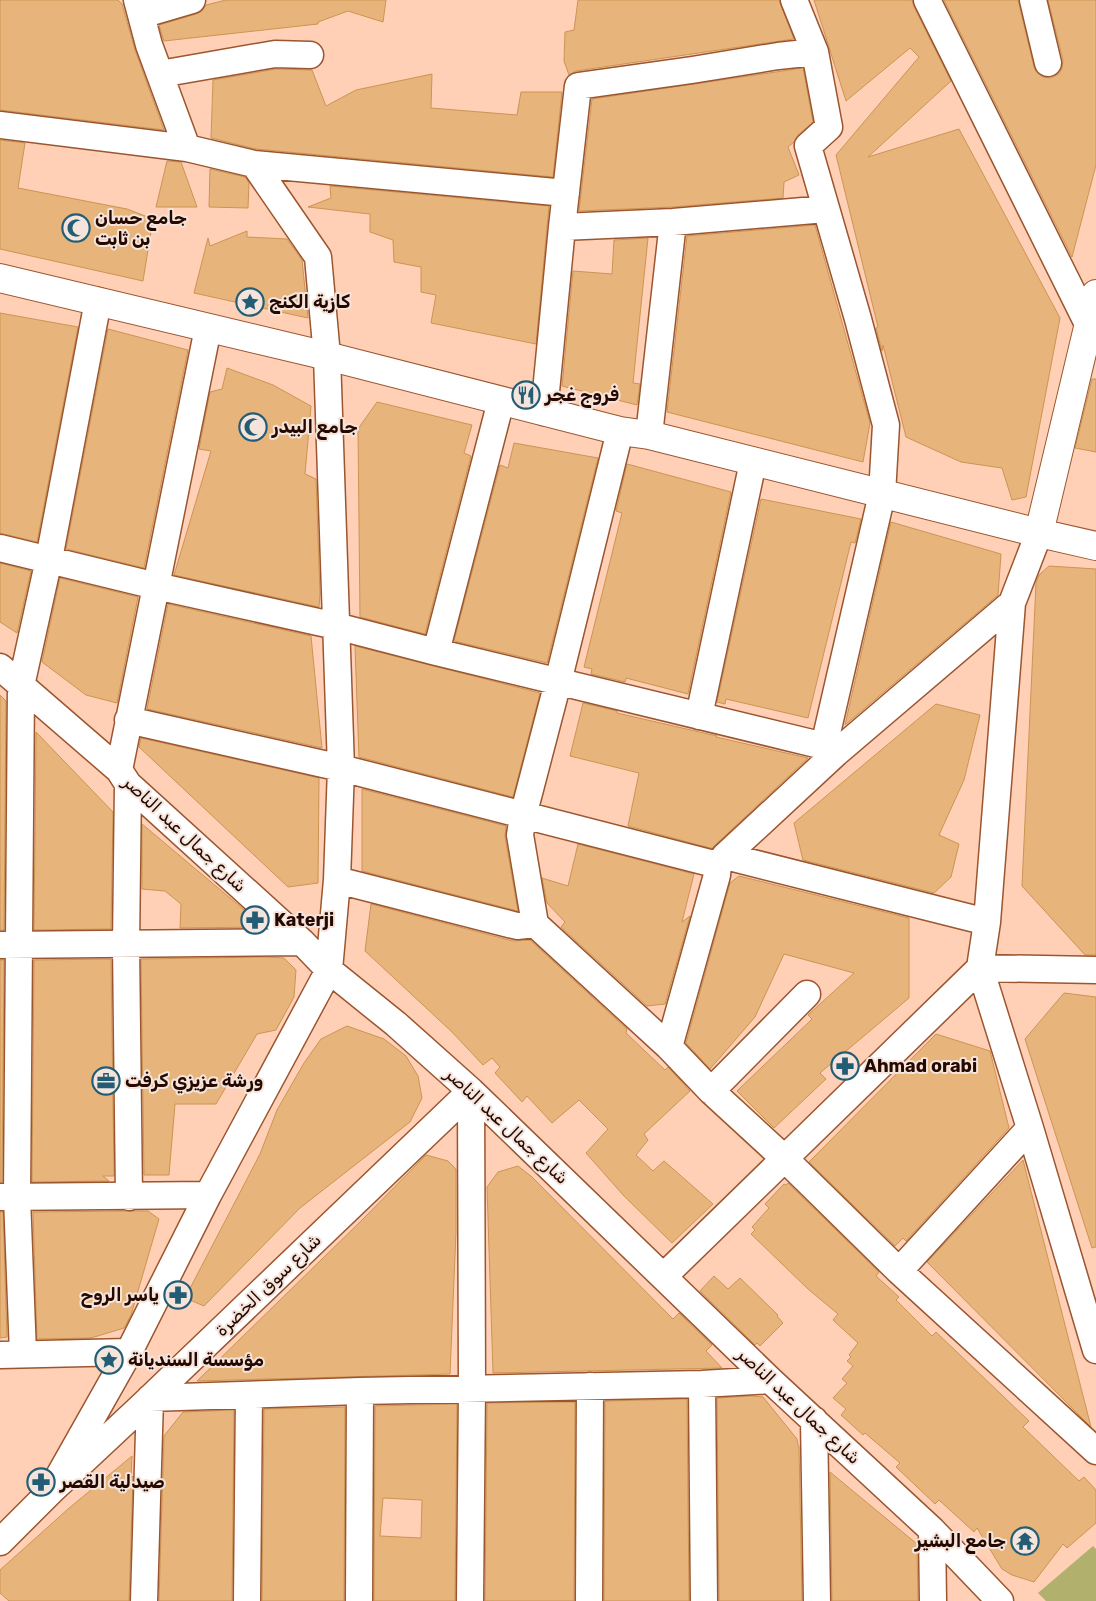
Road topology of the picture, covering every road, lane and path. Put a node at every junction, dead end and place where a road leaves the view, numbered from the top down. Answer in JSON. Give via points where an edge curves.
{"nodes":[{"id":1,"x":192,"y":0,"type":"edge"},
{"id":2,"x":794,"y":0,"type":"edge"},
{"id":3,"x":928,"y":0,"type":"edge"},
{"id":4,"x":1033,"y":0,"type":"edge"},
{"id":5,"x":139,"y":8,"type":"edge"},
{"id":6,"x":815,"y":52,"type":"junction"},
{"id":7,"x":310,"y":55,"type":"dead end"},
{"id":8,"x":1048,"y":64,"type":"dead end"},
{"id":9,"x":160,"y":74,"type":"junction"},
{"id":10,"x":0,"y":125,"type":"edge"},
{"id":11,"x":187,"y":148,"type":"junction"},
{"id":12,"x":254,"y":164,"type":"junction"},
{"id":13,"x":566,"y":193,"type":"junction"},
{"id":14,"x":826,"y":209,"type":"junction"},
{"id":15,"x":673,"y":222,"type":"junction"},
{"id":16,"x":562,"y":227,"type":"junction"},
{"id":17,"x":0,"y":278,"type":"edge"},
{"id":18,"x":1096,"y":294,"type":"edge"},
{"id":19,"x":98,"y":302,"type":"junction"},
{"id":20,"x":1089,"y":326,"type":"junction"},
{"id":21,"x":208,"y":328,"type":"junction"},
{"id":22,"x":327,"y":356,"type":"junction"},
{"id":23,"x":501,"y":401,"type":"junction"},
{"id":24,"x":544,"y":412,"type":"junction"},
{"id":25,"x":620,"y":430,"type":"junction"},
{"id":26,"x":649,"y":435,"type":"junction"},
{"id":27,"x":753,"y":462,"type":"junction"},
{"id":28,"x":882,"y":494,"type":"junction"},
{"id":29,"x":1039,"y":533,"type":"junction"},
{"id":30,"x":1096,"y":546,"type":"edge"},
{"id":31,"x":0,"y":548,"type":"edge"},
{"id":32,"x":49,"y":559,"type":"junction"},
{"id":33,"x":156,"y":586,"type":"junction"},
{"id":34,"x":1012,"y":604,"type":"junction"},
{"id":35,"x":336,"y":626,"type":"junction"},
{"id":36,"x":436,"y":652,"type":"junction"},
{"id":37,"x":0,"y":667,"type":"edge"},
{"id":38,"x":558,"y":682,"type":"junction"},
{"id":39,"x":21,"y":686,"type":"junction"},
{"id":40,"x":699,"y":716,"type":"junction"},
{"id":41,"x":128,"y":720,"type":"junction"},
{"id":42,"x":830,"y":750,"type":"junction"},
{"id":43,"x":341,"y":768,"type":"junction"},
{"id":44,"x":124,"y":777,"type":"junction"},
{"id":45,"x":523,"y":816,"type":"junction"},
{"id":46,"x":722,"y":861,"type":"junction"},
{"id":47,"x":337,"y":880,"type":"junction"},
{"id":48,"x":987,"y":922,"type":"junction"},
{"id":49,"x":535,"y":924,"type":"junction"},
{"id":50,"x":302,"y":942,"type":"junction"},
{"id":51,"x":9,"y":945,"type":"edge"},
{"id":52,"x":126,"y":945,"type":"junction"},
{"id":53,"x":980,"y":968,"type":"junction"},
{"id":54,"x":330,"y":970,"type":"junction"},
{"id":55,"x":1096,"y":970,"type":"edge"},
{"id":56,"x":807,"y":994,"type":"dead end"},
{"id":57,"x":669,"y":1047,"type":"junction"},
{"id":58,"x":471,"y":1091,"type":"junction"},
{"id":59,"x":711,"y":1091,"type":"junction"},
{"id":60,"x":1030,"y":1128,"type":"junction"},
{"id":61,"x":785,"y":1160,"type":"junction"},
{"id":62,"x":208,"y":1195,"type":"junction"},
{"id":63,"x":9,"y":1197,"type":"edge"},
{"id":64,"x":129,"y":1197,"type":"junction"},
{"id":65,"x":898,"y":1271,"type":"junction"},
{"id":66,"x":664,"y":1276,"type":"junction"},
{"id":67,"x":1096,"y":1350,"type":"edge"},
{"id":68,"x":129,"y":1352,"type":"junction"},
{"id":69,"x":12,"y":1355,"type":"edge"},
{"id":70,"x":770,"y":1380,"type":"junction"},
{"id":71,"x":702,"y":1384,"type":"junction"},
{"id":72,"x":590,"y":1386,"type":"junction"},
{"id":73,"x":472,"y":1388,"type":"junction"},
{"id":74,"x":360,"y":1391,"type":"junction"},
{"id":75,"x":249,"y":1394,"type":"junction"},
{"id":76,"x":150,"y":1398,"type":"junction"},
{"id":77,"x":814,"y":1420,"type":"junction"},
{"id":78,"x":1096,"y":1451,"type":"edge"},
{"id":79,"x":50,"y":1492,"type":"junction"},
{"id":80,"x":932,"y":1530,"type":"junction"},
{"id":81,"x":0,"y":1542,"type":"edge"},
{"id":82,"x":144,"y":1601,"type":"edge"},
{"id":83,"x":247,"y":1601,"type":"edge"},
{"id":84,"x":359,"y":1601,"type":"edge"},
{"id":85,"x":470,"y":1601,"type":"edge"},
{"id":86,"x":589,"y":1601,"type":"edge"},
{"id":87,"x":704,"y":1601,"type":"edge"},
{"id":88,"x":816,"y":1601,"type":"edge"},
{"id":89,"x":933,"y":1601,"type":"edge"},
{"id":90,"x":1000,"y":1601,"type":"edge"}],
"edges":[{"from":1,"to":5,"type":"street"},
{"from":2,"to":6,"type":"street"},
{"from":3,"to":20,"type":"street"},
{"from":4,"to":8,"type":"street"},
{"from":5,"to":9,"type":"street"},
{"from":6,"to":13,"type":"street","via":[[578,86]]},
{"from":6,"to":14,"type":"street","via":[[829,127],[808,146]]},
{"from":7,"to":9,"type":"street","via":[[275,54]]},
{"from":9,"to":11,"type":"street"},
{"from":10,"to":11,"type":"street"},
{"from":11,"to":12,"type":"street"},
{"from":12,"to":13,"type":"street"},
{"from":12,"to":22,"type":"street","via":[[318,257]]},
{"from":13,"to":16,"type":"street"},
{"from":14,"to":15,"type":"street"},
{"from":14,"to":28,"type":"street","via":[[886,425]]},
{"from":15,"to":16,"type":"street"},
{"from":15,"to":26,"type":"street"},
{"from":16,"to":24,"type":"street"},
{"from":17,"to":19,"type":"main road"},
{"from":18,"to":20,"type":"main road"},
{"from":19,"to":21,"type":"main road"},
{"from":19,"to":32,"type":"street"},
{"from":20,"to":29,"type":"main road"},
{"from":21,"to":22,"type":"main road"},
{"from":21,"to":33,"type":"street"},
{"from":22,"to":23,"type":"main road"},
{"from":22,"to":35,"type":"street"},
{"from":23,"to":24,"type":"main road"},
{"from":23,"to":36,"type":"street"},
{"from":24,"to":25,"type":"main road"},
{"from":25,"to":26,"type":"main road"},
{"from":25,"to":38,"type":"street"},
{"from":26,"to":27,"type":"main road"},
{"from":27,"to":28,"type":"main road"},
{"from":27,"to":40,"type":"street"},
{"from":28,"to":29,"type":"main road"},
{"from":28,"to":42,"type":"street"},
{"from":29,"to":30,"type":"main road"},
{"from":29,"to":34,"type":"street"},
{"from":31,"to":32,"type":"street"},
{"from":32,"to":33,"type":"street"},
{"from":32,"to":39,"type":"street"},
{"from":33,"to":35,"type":"street"},
{"from":33,"to":41,"type":"street"},
{"from":34,"to":42,"type":"street"},
{"from":34,"to":48,"type":"street"},
{"from":35,"to":36,"type":"street"},
{"from":35,"to":43,"type":"street"},
{"from":36,"to":38,"type":"street"},
{"from":37,"to":39,"type":"street","name":"شارع جمال عبد الناصر"},
{"from":38,"to":40,"type":"street"},
{"from":38,"to":45,"type":"street"},
{"from":39,"to":44,"type":"street","name":"شارع جمال عبد الناصر"},
{"from":39,"to":51,"type":"street"},
{"from":40,"to":42,"type":"street"},
{"from":41,"to":43,"type":"street"},
{"from":41,"to":44,"type":"street"},
{"from":42,"to":46,"type":"street"},
{"from":43,"to":45,"type":"street"},
{"from":43,"to":47,"type":"street"},
{"from":44,"to":50,"type":"street","name":"شارع جمال عبد الناصر"},
{"from":44,"to":52,"type":"street"},
{"from":45,"to":46,"type":"street"},
{"from":45,"to":49,"type":"street","via":[[520,835]]},
{"from":46,"to":48,"type":"street"},
{"from":46,"to":57,"type":"street"},
{"from":47,"to":49,"type":"street","via":[[517,926]]},
{"from":47,"to":54,"type":"street"},
{"from":48,"to":53,"type":"street"},
{"from":49,"to":57,"type":"street"},
{"from":50,"to":52,"type":"street"},
{"from":50,"to":54,"type":"street","name":"شارع جمال عبد الناصر"},
{"from":51,"to":52,"type":"street"},
{"from":51,"to":63,"type":"street"},
{"from":52,"to":64,"type":"street"},
{"from":53,"to":55,"type":"street"},
{"from":53,"to":60,"type":"street"},
{"from":53,"to":61,"type":"street"},
{"from":54,"to":58,"type":"street","name":"شارع جمال عبد الناصر"},
{"from":54,"to":62,"type":"street"},
{"from":56,"to":59,"type":"street"},
{"from":57,"to":59,"type":"street"},
{"from":58,"to":66,"type":"street","name":"شارع جمال عبد الناصر"},
{"from":58,"to":73,"type":"street"},
{"from":58,"to":76,"type":"street","name":"شارع سوق الخضرة"},
{"from":59,"to":61,"type":"street"},
{"from":60,"to":65,"type":"street"},
{"from":60,"to":67,"type":"street"},
{"from":61,"to":65,"type":"street"},
{"from":61,"to":66,"type":"street"},
{"from":62,"to":64,"type":"street"},
{"from":62,"to":68,"type":"street"},
{"from":63,"to":64,"type":"street"},
{"from":63,"to":69,"type":"street"},
{"from":65,"to":78,"type":"street"},
{"from":66,"to":70,"type":"street","name":"شارع جمال عبد الناصر"},
{"from":68,"to":69,"type":"street"},
{"from":68,"to":79,"type":"street"},
{"from":70,"to":71,"type":"street"},
{"from":70,"to":77,"type":"street","name":"شارع جمال عبد الناصر"},
{"from":71,"to":72,"type":"street"},
{"from":71,"to":87,"type":"street"},
{"from":72,"to":73,"type":"street"},
{"from":72,"to":86,"type":"street"},
{"from":73,"to":74,"type":"street"},
{"from":73,"to":85,"type":"street"},
{"from":74,"to":75,"type":"street"},
{"from":74,"to":84,"type":"street"},
{"from":75,"to":76,"type":"street"},
{"from":75,"to":83,"type":"street"},
{"from":76,"to":79,"type":"street","name":"شارع سوق الخضرة"},
{"from":76,"to":82,"type":"street"},
{"from":77,"to":80,"type":"street","name":"شارع جمال عبد الناصر"},
{"from":77,"to":88,"type":"street"},
{"from":79,"to":81,"type":"street","name":"شارع سوق الخضرة"},
{"from":80,"to":89,"type":"street"},
{"from":80,"to":90,"type":"street","name":"شارع جمال عبد الناصر"}]}
